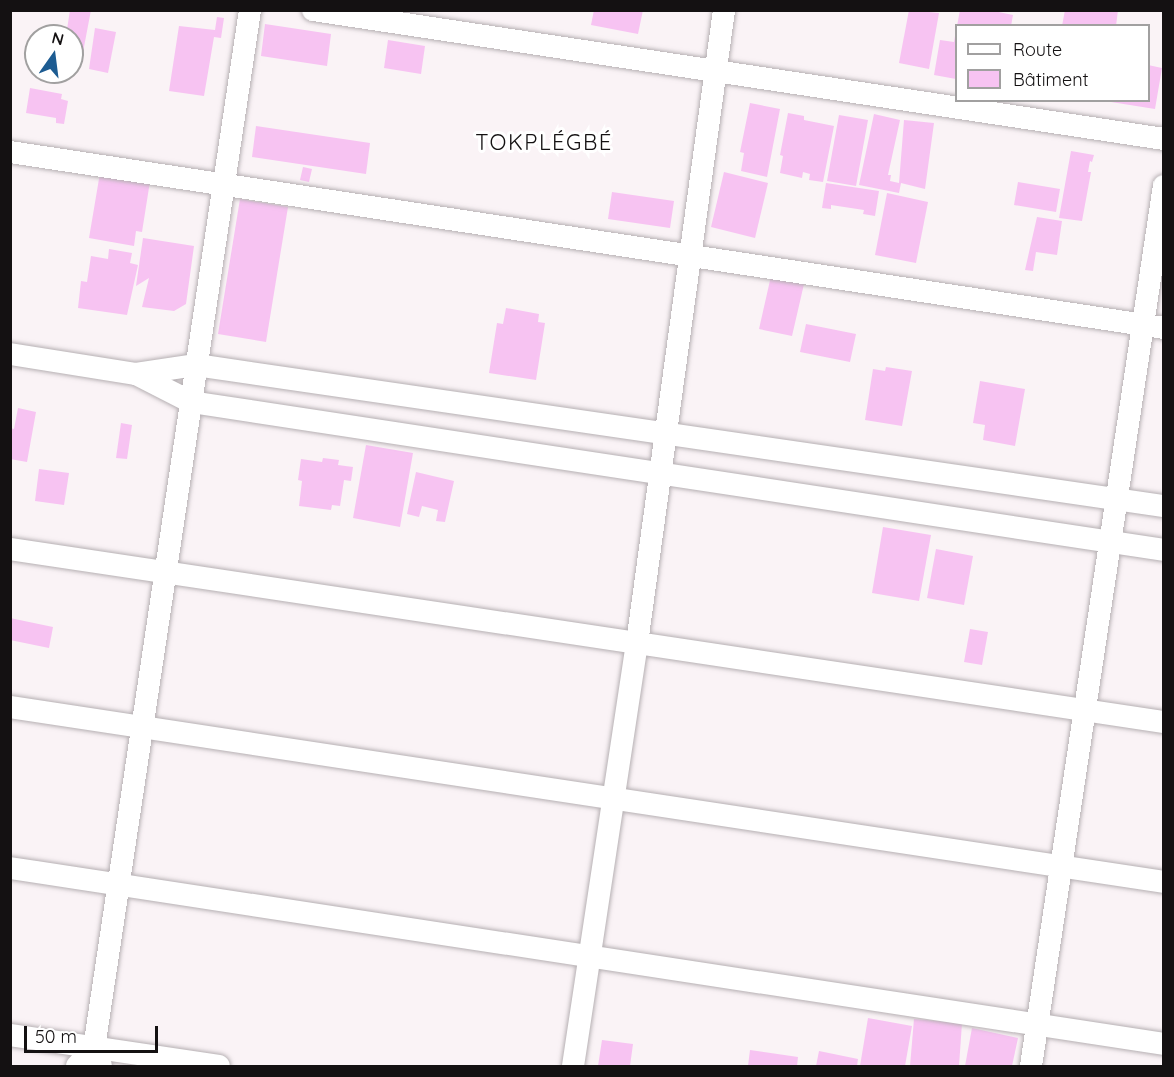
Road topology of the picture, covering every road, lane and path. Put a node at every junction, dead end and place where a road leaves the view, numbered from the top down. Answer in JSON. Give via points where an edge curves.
{"nodes":[{"id":1,"x":250,"y":10,"type":"edge"},
{"id":2,"x":313,"y":10,"type":"edge"},
{"id":3,"x":724,"y":10,"type":"edge"},
{"id":4,"x":716,"y":71,"type":"junction"},
{"id":5,"x":1164,"y":139,"type":"edge"},
{"id":6,"x":10,"y":152,"type":"edge"},
{"id":7,"x":224,"y":184,"type":"junction"},
{"id":8,"x":1164,"y":186,"type":"edge"},
{"id":9,"x":690,"y":256,"type":"junction"},
{"id":10,"x":1153,"y":327,"type":"edge"},
{"id":11,"x":10,"y":354,"type":"edge"},
{"id":12,"x":196,"y":365,"type":"junction"},
{"id":13,"x":136,"y":374,"type":"junction"},
{"id":14,"x":191,"y":402,"type":"junction"},
{"id":15,"x":666,"y":434,"type":"junction"},
{"id":16,"x":661,"y":474,"type":"junction"},
{"id":17,"x":1116,"y":499,"type":"junction"},
{"id":18,"x":1164,"y":506,"type":"edge"},
{"id":19,"x":1110,"y":542,"type":"junction"},
{"id":20,"x":10,"y":549,"type":"edge"},
{"id":21,"x":1164,"y":550,"type":"edge"},
{"id":22,"x":165,"y":572,"type":"junction"},
{"id":23,"x":637,"y":643,"type":"junction"},
{"id":24,"x":10,"y":707,"type":"edge"},
{"id":25,"x":1084,"y":710,"type":"junction"},
{"id":26,"x":1164,"y":722,"type":"edge"},
{"id":27,"x":142,"y":728,"type":"junction"},
{"id":28,"x":612,"y":799,"type":"junction"},
{"id":29,"x":1061,"y":867,"type":"junction"},
{"id":30,"x":10,"y":868,"type":"edge"},
{"id":31,"x":1164,"y":882,"type":"edge"},
{"id":32,"x":118,"y":884,"type":"junction"},
{"id":33,"x":589,"y":956,"type":"junction"},
{"id":34,"x":1037,"y":1024,"type":"junction"},
{"id":35,"x":10,"y":1035,"type":"edge"},
{"id":36,"x":1164,"y":1044,"type":"edge"},
{"id":37,"x":98,"y":1057,"type":"edge"},
{"id":38,"x":77,"y":1066,"type":"edge"},
{"id":39,"x":219,"y":1066,"type":"edge"},
{"id":40,"x":573,"y":1066,"type":"edge"},
{"id":41,"x":1031,"y":1066,"type":"edge"}],
"edges":[{"from":1,"to":7,"type":"street"},
{"from":2,"to":4,"type":"street"},
{"from":3,"to":4,"type":"street"},
{"from":4,"to":5,"type":"street"},
{"from":4,"to":9,"type":"street"},
{"from":6,"to":7,"type":"street"},
{"from":7,"to":9,"type":"street"},
{"from":7,"to":12,"type":"street"},
{"from":8,"to":10,"type":"street"},
{"from":9,"to":10,"type":"street"},
{"from":9,"to":15,"type":"street"},
{"from":10,"to":17,"type":"street"},
{"from":11,"to":13,"type":"street"},
{"from":12,"to":13,"type":"street"},
{"from":12,"to":14,"type":"street"},
{"from":12,"to":15,"type":"street"},
{"from":13,"to":14,"type":"street"},
{"from":14,"to":16,"type":"street"},
{"from":14,"to":22,"type":"street"},
{"from":15,"to":16,"type":"street"},
{"from":15,"to":17,"type":"street"},
{"from":16,"to":19,"type":"street"},
{"from":16,"to":23,"type":"street"},
{"from":17,"to":18,"type":"street"},
{"from":17,"to":19,"type":"street"},
{"from":19,"to":21,"type":"street"},
{"from":19,"to":25,"type":"street"},
{"from":20,"to":22,"type":"street"},
{"from":22,"to":23,"type":"street"},
{"from":22,"to":27,"type":"street"},
{"from":23,"to":25,"type":"street"},
{"from":23,"to":28,"type":"street"},
{"from":24,"to":27,"type":"street"},
{"from":25,"to":26,"type":"street"},
{"from":25,"to":29,"type":"street"},
{"from":27,"to":28,"type":"street"},
{"from":27,"to":32,"type":"street"},
{"from":28,"to":29,"type":"street"},
{"from":28,"to":33,"type":"street"},
{"from":29,"to":31,"type":"street"},
{"from":29,"to":34,"type":"street"},
{"from":30,"to":32,"type":"street"},
{"from":32,"to":33,"type":"street"},
{"from":32,"to":37,"type":"street"},
{"from":33,"to":34,"type":"street"},
{"from":33,"to":40,"type":"street"},
{"from":34,"to":36,"type":"street"},
{"from":34,"to":41,"type":"street"},
{"from":35,"to":37,"type":"street"},
{"from":37,"to":38,"type":"street"},
{"from":37,"to":39,"type":"street"}]}
